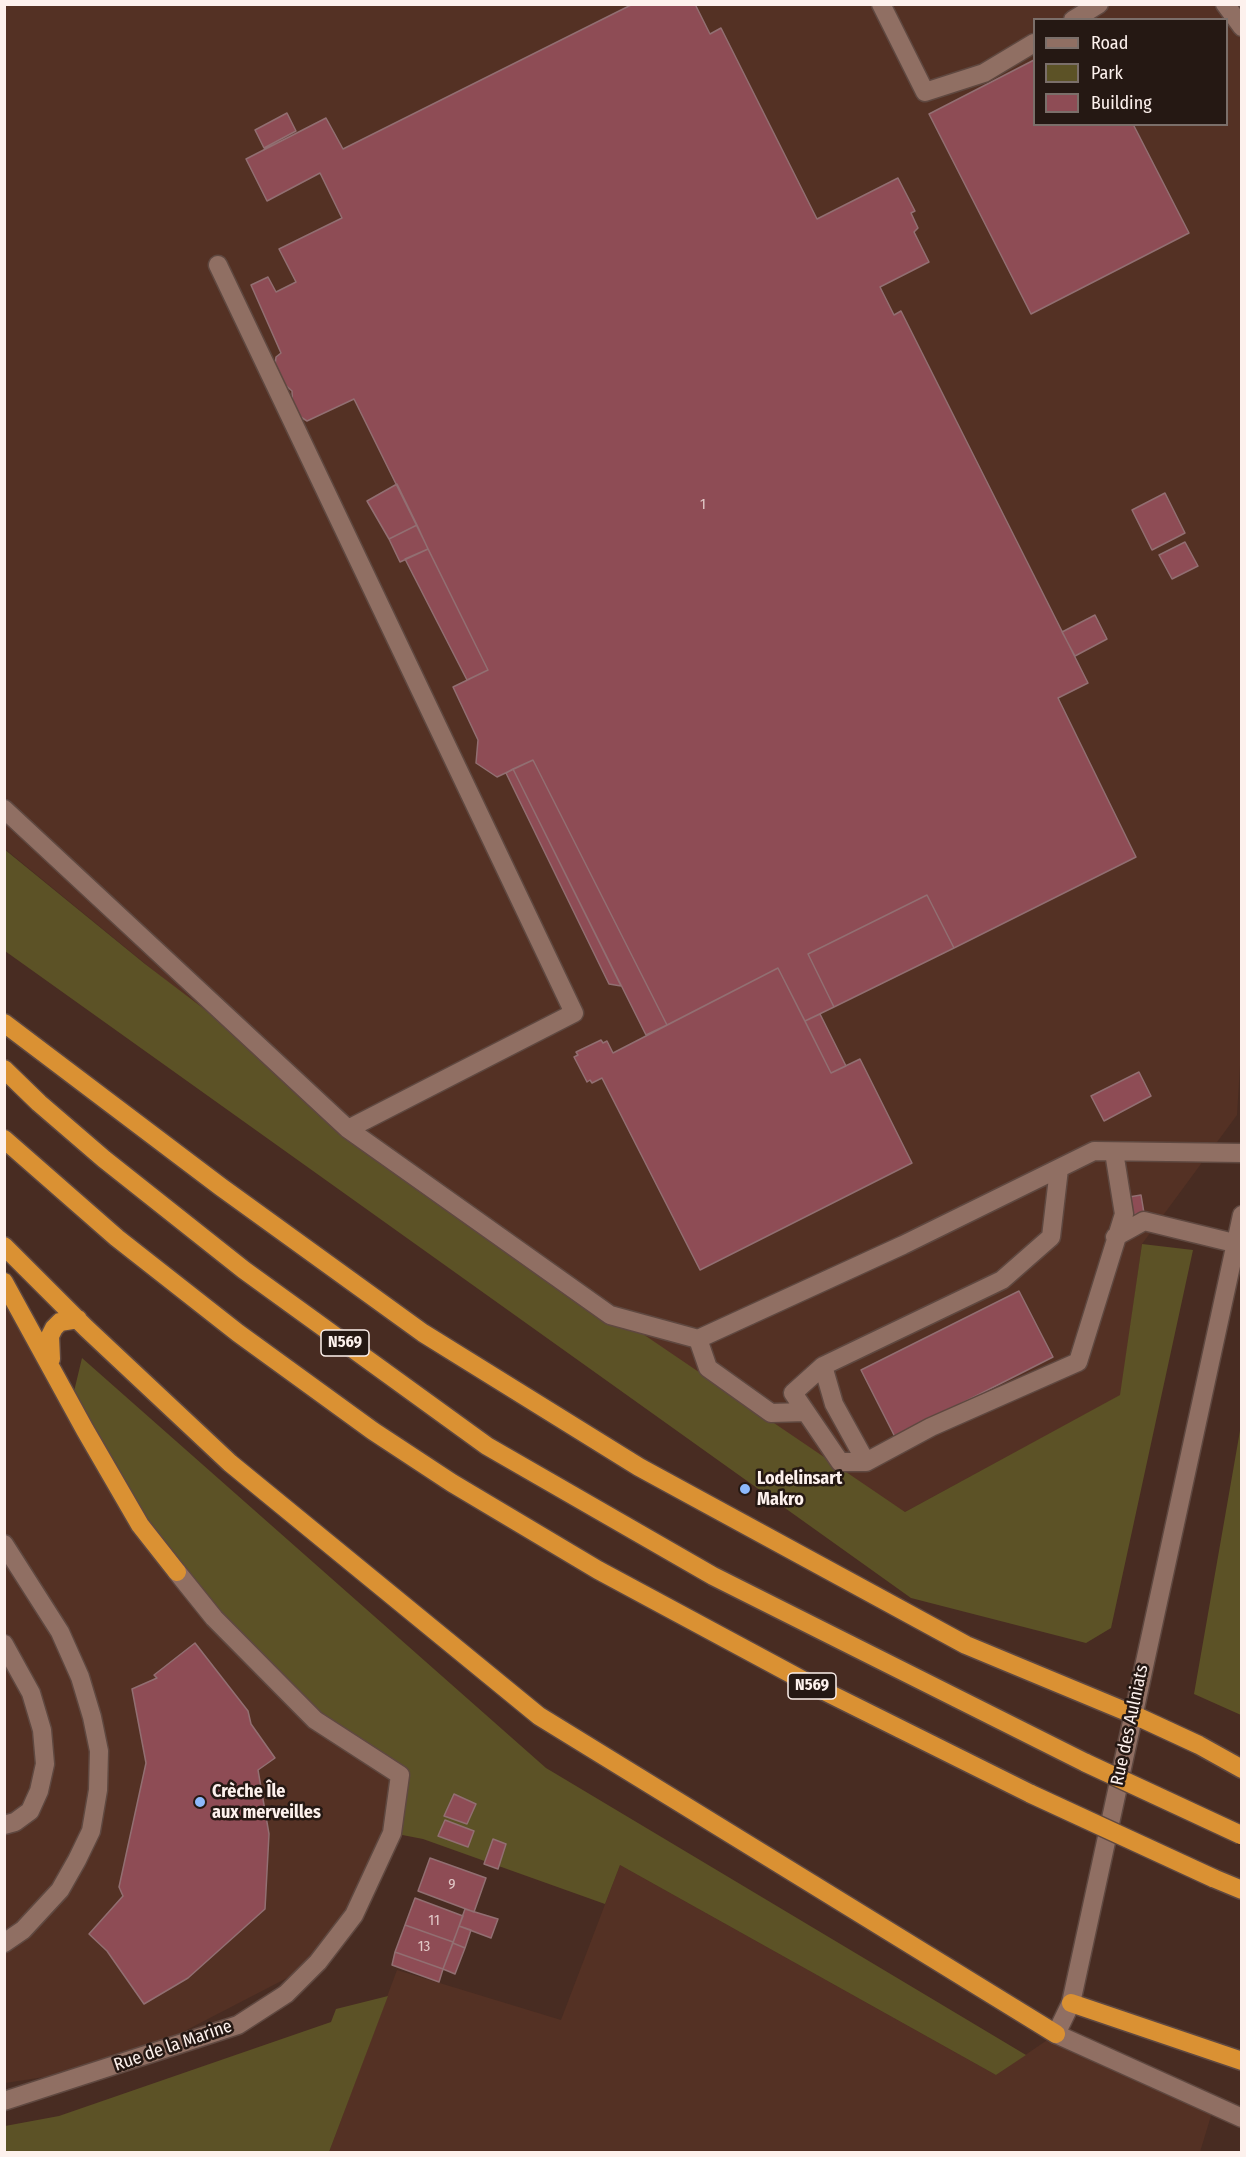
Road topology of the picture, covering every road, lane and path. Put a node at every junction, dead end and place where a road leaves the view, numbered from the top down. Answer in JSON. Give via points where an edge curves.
{"nodes":[{"id":1,"x":881,"y":4,"type":"edge"},
{"id":2,"x":1099,"y":4,"type":"edge"},
{"id":3,"x":1225,"y":4,"type":"edge"},
{"id":4,"x":1076,"y":18,"type":"edge"},
{"id":5,"x":1242,"y":27,"type":"edge"},
{"id":6,"x":1033,"y":43,"type":"edge"},
{"id":7,"x":218,"y":265,"type":"dead end"},
{"id":8,"x":4,"y":809,"type":"edge"},
{"id":9,"x":4,"y":1023,"type":"edge"},
{"id":10,"x":4,"y":1069,"type":"edge"},
{"id":11,"x":348,"y":1129,"type":"junction"},
{"id":12,"x":4,"y":1139,"type":"edge"},
{"id":13,"x":1114,"y":1152,"type":"junction"},
{"id":14,"x":1242,"y":1153,"type":"edge"},
{"id":15,"x":1059,"y":1169,"type":"junction"},
{"id":16,"x":1242,"y":1215,"type":"edge"},
{"id":17,"x":1115,"y":1237,"type":"junction"},
{"id":18,"x":1234,"y":1243,"type":"junction"},
{"id":19,"x":4,"y":1246,"type":"edge"},
{"id":20,"x":4,"y":1282,"type":"edge"},
{"id":21,"x":78,"y":1319,"type":"junction"},
{"id":22,"x":698,"y":1339,"type":"junction"},
{"id":23,"x":823,"y":1366,"type":"junction"},
{"id":24,"x":52,"y":1367,"type":"junction"},
{"id":25,"x":806,"y":1412,"type":"junction"},
{"id":26,"x":866,"y":1462,"type":"junction"},
{"id":27,"x":7,"y":1554,"type":"edge"},
{"id":28,"x":177,"y":1572,"type":"joint"},
{"id":29,"x":4,"y":1644,"type":"edge"},
{"id":30,"x":1132,"y":1714,"type":"junction"},
{"id":31,"x":1242,"y":1769,"type":"edge"},
{"id":32,"x":4,"y":1825,"type":"edge"},
{"id":33,"x":1241,"y":1835,"type":"edge"},
{"id":34,"x":1242,"y":1890,"type":"edge"},
{"id":35,"x":4,"y":1943,"type":"edge"},
{"id":36,"x":1071,"y":2003,"type":"junction"},
{"id":37,"x":1056,"y":2034,"type":"junction"},
{"id":38,"x":1242,"y":2061,"type":"edge"},
{"id":39,"x":4,"y":2101,"type":"edge"},
{"id":40,"x":1242,"y":2118,"type":"edge"}],
"edges":[{"from":1,"to":6,"type":"street","via":[[925,92],[984,73]]},
{"from":2,"to":4,"type":"street"},
{"from":3,"to":5,"type":"street"},
{"from":7,"to":11,"type":"street","via":[[574,1012]]},
{"from":8,"to":11,"type":"street"},
{"from":9,"to":30,"type":"highway","via":[[423,1333],[517,1393],[649,1473],[966,1645]]},
{"from":10,"to":33,"type":"highway","number":"N569","bridge":true,"via":[[104,1159],[244,1270],[487,1446],[713,1575],[1086,1763]]},
{"from":11,"to":22,"type":"street","via":[[610,1315]]},
{"from":12,"to":34,"type":"highway","number":"N569","bridge":true,"via":[[117,1238],[238,1333],[452,1484],[598,1570],[829,1694],[1031,1794]]},
{"from":13,"to":14,"type":"street"},
{"from":13,"to":15,"type":"street","via":[[1094,1151]]},
{"from":13,"to":17,"type":"street","via":[[1124,1214]]},
{"from":15,"to":22,"type":"street"},
{"from":15,"to":23,"type":"street","via":[[1050,1237],[1002,1280]]},
{"from":16,"to":18,"type":"street","name":"Rue des Aulniats"},
{"from":17,"to":18,"type":"street","via":[[1144,1221]]},
{"from":17,"to":26,"type":"street","via":[[1078,1362],[931,1427]]},
{"from":18,"to":30,"type":"street","name":"Rue des Aulniats"},
{"from":19,"to":21,"type":"highway"},
{"from":20,"to":24,"type":"highway"},
{"from":21,"to":24,"type":"highway","via":[[60,1322],[54,1328],[50,1336]]},
{"from":21,"to":37,"type":"highway","via":[[230,1463],[539,1716]]},
{"from":22,"to":25,"type":"street","via":[[708,1368],[771,1413]]},
{"from":23,"to":25,"type":"street","via":[[793,1393]]},
{"from":23,"to":26,"type":"street","via":[[834,1404]]},
{"from":24,"to":28,"type":"highway","via":[[140,1525]]},
{"from":25,"to":26,"type":"street","via":[[840,1462]]},
{"from":27,"to":35,"type":"street","via":[[60,1632],[80,1677],[99,1760],[91,1831],[77,1860],[60,1890],[23,1930]]},
{"from":28,"to":39,"type":"street","name":"Rue de la Marine","via":[[214,1618],[315,1720],[400,1775],[392,1833],[354,1915],[318,1962],[286,1994],[238,2025]]},
{"from":29,"to":32,"type":"street","via":[[32,1693],[42,1730],[45,1764],[30,1811]]},
{"from":30,"to":31,"type":"highway"},
{"from":30,"to":36,"type":"street","name":"Rue des Aulniats"},
{"from":36,"to":37,"type":"street","name":"Rue des Aulniats"},
{"from":36,"to":38,"type":"highway"},
{"from":37,"to":40,"type":"street"}]}
